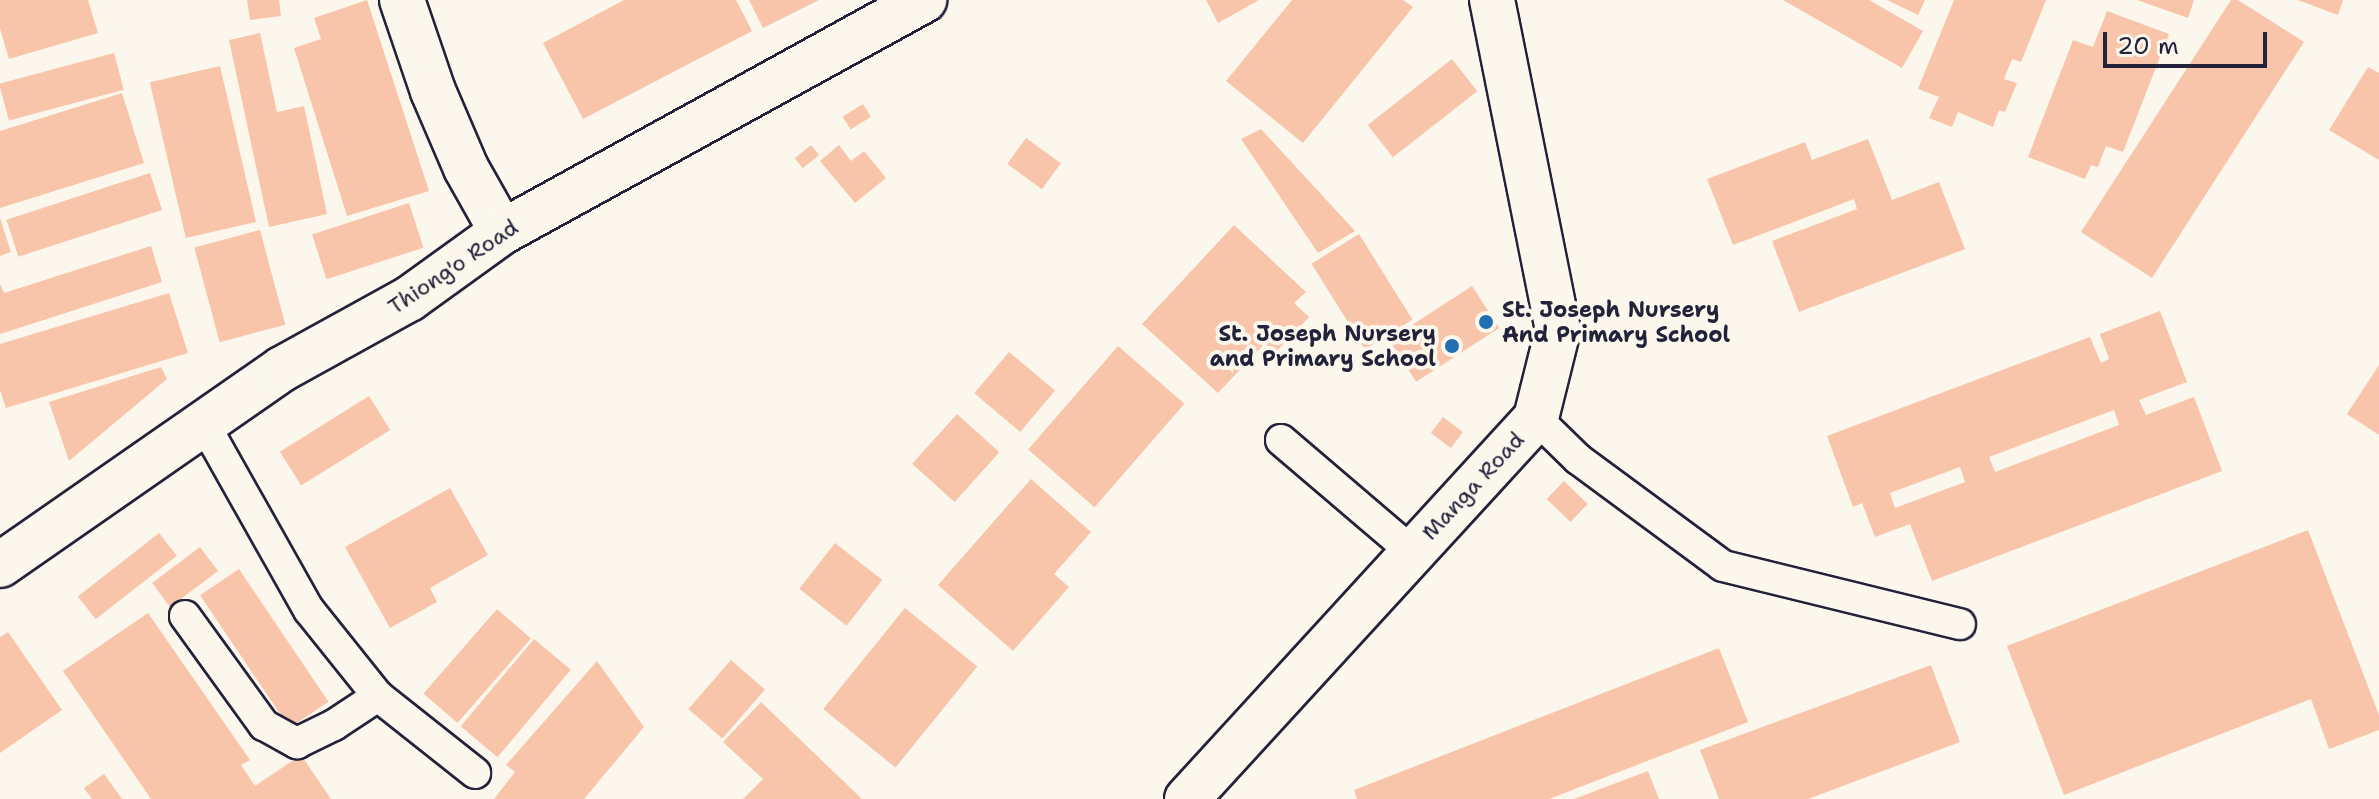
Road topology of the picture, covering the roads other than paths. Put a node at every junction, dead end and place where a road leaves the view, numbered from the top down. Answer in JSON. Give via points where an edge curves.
{"nodes":[{"id":1,"x":402,"y":0,"type":"edge"},
{"id":2,"x":924,"y":0,"type":"edge"},
{"id":3,"x":1492,"y":0,"type":"edge"},
{"id":4,"x":502,"y":232,"type":"junction"},
{"id":5,"x":1536,"y":418,"type":"junction"},
{"id":6,"x":204,"y":424,"type":"junction"},
{"id":7,"x":1281,"y":440,"type":"dead end"},
{"id":8,"x":1412,"y":552,"type":"junction"},
{"id":9,"x":0,"y":565,"type":"edge"},
{"id":10,"x":185,"y":616,"type":"dead end"},
{"id":11,"x":1960,"y":624,"type":"dead end"},
{"id":12,"x":378,"y":696,"type":"junction"},
{"id":13,"x":475,"y":773,"type":"dead end"},
{"id":14,"x":1187,"y":799,"type":"edge"}],
"edges":[{"from":1,"to":4,"type":"street","via":[[466,168]]},
{"from":2,"to":4,"type":"street","name":"Thiong'o Road"},
{"from":3,"to":5,"type":"street","name":"Manga Road","via":[[1558,330]]},
{"from":4,"to":6,"type":"street","name":"Thiong'o Road","via":[[409,299],[282,369]]},
{"from":5,"to":8,"type":"street","name":"Manga Road"},
{"from":5,"to":11,"type":"lane","via":[[1578,459],[1723,566]]},
{"from":6,"to":9,"type":"street","name":"Thiong'o Road"},
{"from":6,"to":12,"type":"lane","via":[[309,610]]},
{"from":7,"to":8,"type":"lane"},
{"from":8,"to":14,"type":"street","name":"Manga Road"},
{"from":10,"to":12,"type":"lane","via":[[264,725],[297,743]]},
{"from":12,"to":13,"type":"lane"}]}
